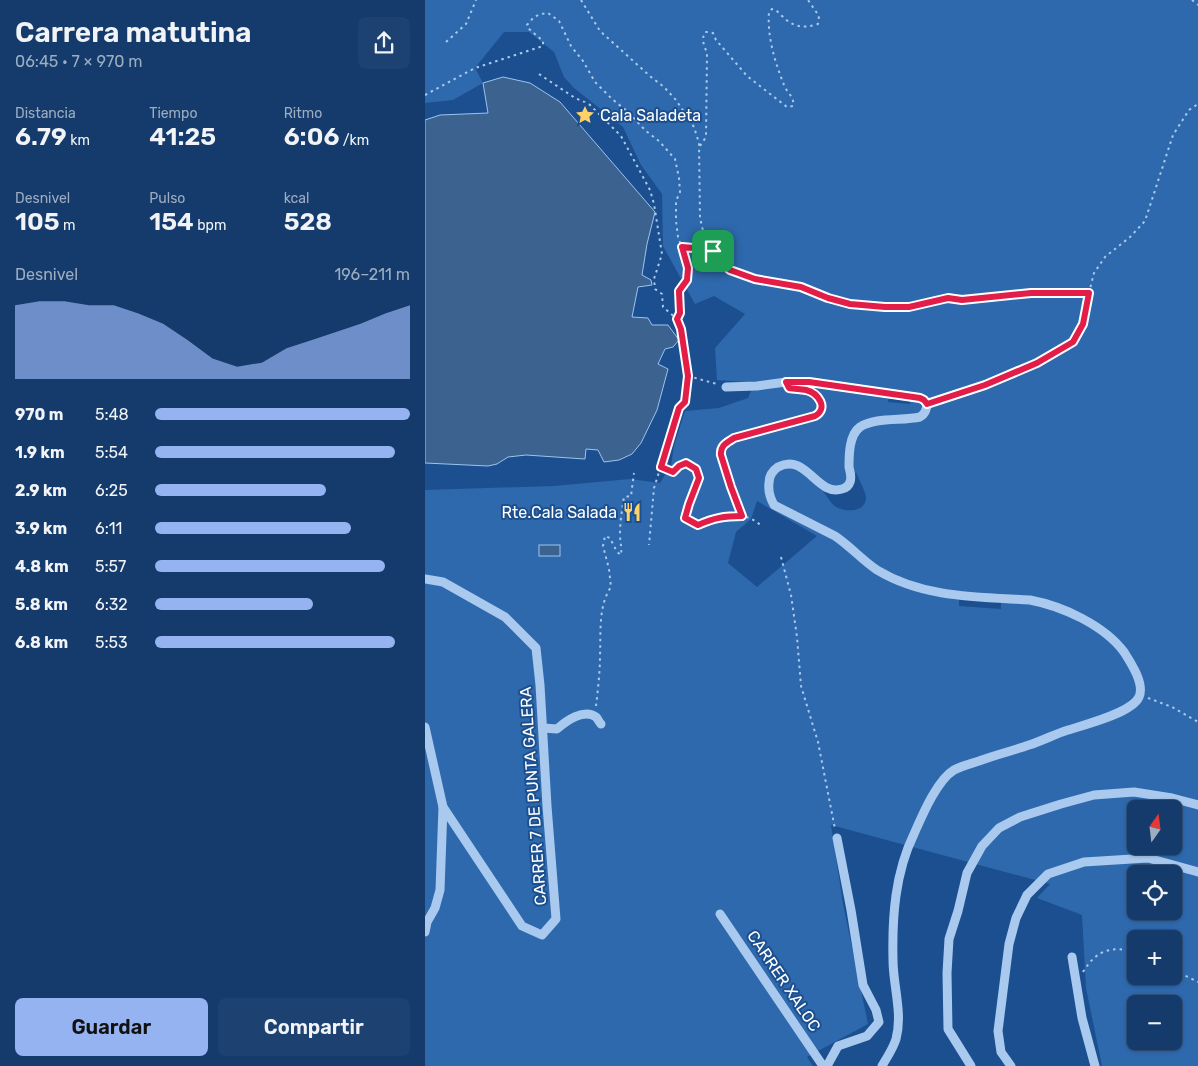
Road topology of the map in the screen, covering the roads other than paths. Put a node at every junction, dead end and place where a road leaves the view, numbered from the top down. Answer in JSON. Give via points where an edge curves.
{"nodes":[{"id":1,"x":726,"y":387,"type":"road end"},
{"id":2,"x":425,"y":579,"type":"edge"},
{"id":3,"x":598,"y":721,"type":"road end"},
{"id":4,"x":425,"y":727,"type":"edge"},
{"id":5,"x":543,"y":728,"type":"junction"},
{"id":6,"x":1198,"y":805,"type":"edge"},
{"id":7,"x":443,"y":807,"type":"junction"},
{"id":8,"x":837,"y":838,"type":"road end"},
{"id":9,"x":1198,"y":872,"type":"edge"},
{"id":10,"x":720,"y":914,"type":"dead end"},
{"id":11,"x":426,"y":921,"type":"edge"},
{"id":12,"x":425,"y":932,"type":"edge"},
{"id":13,"x":1071,"y":957,"type":"dead end"},
{"id":14,"x":823,"y":1066,"type":"edge"},
{"id":15,"x":827,"y":1066,"type":"edge"},
{"id":16,"x":882,"y":1066,"type":"edge"},
{"id":17,"x":971,"y":1066,"type":"edge"},
{"id":18,"x":1011,"y":1066,"type":"edge"},
{"id":19,"x":1095,"y":1066,"type":"edge"}],
"edges":[{"from":1,"to":16,"type":"street","via":[[809,382],[924,400],[926,411],[920,417],[878,422],[859,428],[851,445],[851,480],[844,491],[827,487],[798,466],[784,465],[773,470],[769,483],[774,505],[835,536],[875,569],[900,581],[950,595],[1038,601],[1071,613],[1112,639],[1124,652],[1140,684],[1138,699],[1103,720],[961,767],[938,787],[913,835],[898,880],[893,961],[897,1030],[894,1044]]},
{"from":2,"to":5,"type":"street","name":"CARRER 7 DE PUNTA GALERA","via":[[443,582],[505,618],[536,648]]},
{"from":3,"to":5,"type":"street","via":[[585,714],[557,730]]},
{"from":4,"to":7,"type":"street"},
{"from":5,"to":7,"type":"street","name":"CARRER 7 DE PUNTA GALERA","via":[[557,919],[542,935],[522,926]]},
{"from":6,"to":17,"type":"street","via":[[1134,792],[1094,795],[1020,817],[999,828],[982,846],[967,873],[949,939],[947,973],[948,1029]]},
{"from":7,"to":11,"type":"street","via":[[440,890],[435,908]]},
{"from":8,"to":15,"type":"street","via":[[863,985],[879,1022],[867,1036],[838,1046]]},
{"from":9,"to":18,"type":"street","via":[[1148,858],[1084,862],[1048,874],[1027,895],[1009,944],[998,1031],[1001,1052]]},
{"from":10,"to":14,"type":"street","name":"CARRER XALOC"},
{"from":11,"to":12,"type":"street"},
{"from":13,"to":19,"type":"street"}]}
